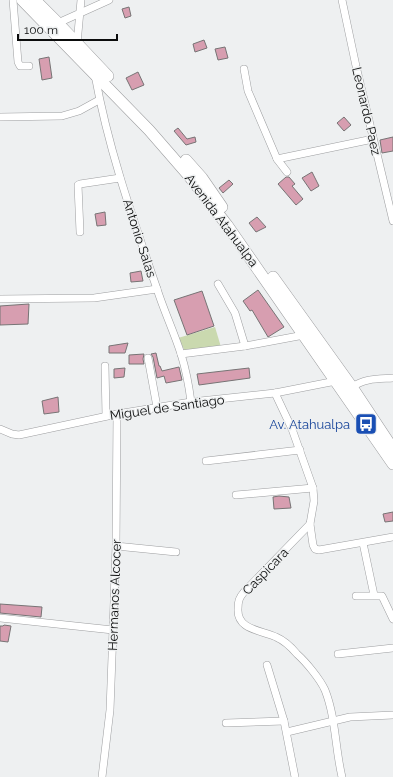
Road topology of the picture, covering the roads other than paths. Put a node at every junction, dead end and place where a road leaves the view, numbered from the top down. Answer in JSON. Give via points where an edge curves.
{"nodes":[{"id":1,"x":13,"y":0,"type":"edge"},
{"id":2,"x":22,"y":0,"type":"edge"},
{"id":3,"x":35,"y":0,"type":"edge"},
{"id":4,"x":81,"y":0,"type":"edge"},
{"id":5,"x":109,"y":0,"type":"edge"},
{"id":6,"x":342,"y":0,"type":"edge"},
{"id":7,"x":80,"y":13,"type":"junction"},
{"id":8,"x":58,"y":23,"type":"junction"},
{"id":9,"x":78,"y":44,"type":"junction"},
{"id":10,"x":29,"y":66,"type":"dead end"},
{"id":11,"x":244,"y":69,"type":"dead end"},
{"id":12,"x":94,"y":73,"type":"junction"},
{"id":13,"x":99,"y":100,"type":"junction"},
{"id":14,"x":0,"y":117,"type":"edge"},
{"id":15,"x":373,"y":139,"type":"junction"},
{"id":16,"x":277,"y":159,"type":"junction"},
{"id":17,"x":286,"y":172,"type":"dead end"},
{"id":18,"x":120,"y":178,"type":"junction"},
{"id":19,"x":393,"y":221,"type":"edge"},
{"id":20,"x":80,"y":232,"type":"dead end"},
{"id":21,"x":218,"y":284,"type":"dead end"},
{"id":22,"x":157,"y":289,"type":"junction"},
{"id":23,"x":0,"y":299,"type":"edge"},
{"id":24,"x":304,"y":335,"type":"junction"},
{"id":25,"x":245,"y":346,"type":"junction"},
{"id":26,"x":181,"y":354,"type":"junction"},
{"id":27,"x":148,"y":358,"type":"dead end"},
{"id":28,"x":105,"y":366,"type":"dead end"},
{"id":29,"x":393,"y":378,"type":"edge"},
{"id":30,"x":336,"y":381,"type":"junction"},
{"id":31,"x":352,"y":387,"type":"junction"},
{"id":32,"x":275,"y":393,"type":"junction"},
{"id":33,"x":191,"y":402,"type":"junction"},
{"id":34,"x":157,"y":407,"type":"junction"},
{"id":35,"x":117,"y":414,"type":"junction"},
{"id":36,"x":106,"y":416,"type":"junction"},
{"id":37,"x":0,"y":429,"type":"edge"},
{"id":38,"x":393,"y":449,"type":"edge"},
{"id":39,"x":300,"y":450,"type":"junction"},
{"id":40,"x":206,"y":461,"type":"dead end"},
{"id":41,"x":393,"y":464,"type":"edge"},
{"id":42,"x":313,"y":488,"type":"junction"},
{"id":43,"x":236,"y":494,"type":"dead end"},
{"id":44,"x":310,"y":524,"type":"junction"},
{"id":45,"x":393,"y":537,"type":"edge"},
{"id":46,"x":363,"y":543,"type":"junction"},
{"id":47,"x":116,"y":546,"type":"junction"},
{"id":48,"x":176,"y":552,"type":"dead end"},
{"id":49,"x":374,"y":595,"type":"junction"},
{"id":50,"x":356,"y":596,"type":"dead end"},
{"id":51,"x":0,"y":618,"type":"edge"},
{"id":52,"x":393,"y":619,"type":"edge"},
{"id":53,"x":113,"y":630,"type":"junction"},
{"id":54,"x":393,"y":648,"type":"edge"},
{"id":55,"x":338,"y":654,"type":"dead end"},
{"id":56,"x":267,"y":665,"type":"dead end"},
{"id":57,"x":393,"y":715,"type":"edge"},
{"id":58,"x":284,"y":721,"type":"junction"},
{"id":59,"x":333,"y":721,"type":"junction"},
{"id":60,"x":226,"y":722,"type":"dead end"},
{"id":61,"x":287,"y":732,"type":"junction"},
{"id":62,"x":102,"y":777,"type":"edge"},
{"id":63,"x":295,"y":777,"type":"edge"},
{"id":64,"x":342,"y":777,"type":"edge"}],
"edges":[{"from":1,"to":10,"type":"street","via":[[18,62],[20,66]]},
{"from":2,"to":12,"type":"highway","name":"Avenida Atahualpa"},
{"from":3,"to":8,"type":"highway","name":"Avenida Atahualpa"},
{"from":4,"to":7,"type":"street"},
{"from":5,"to":7,"type":"street"},
{"from":6,"to":15,"type":"street","name":"Leonardo Paez"},
{"from":7,"to":8,"type":"street"},
{"from":7,"to":9,"type":"street"},
{"from":8,"to":9,"type":"highway","name":"Avenida Atahualpa"},
{"from":9,"to":31,"type":"highway","name":"Avenida Atahualpa","via":[[202,178]]},
{"from":11,"to":16,"type":"street","via":[[248,91]]},
{"from":12,"to":13,"type":"street","name":"Antonio Salas"},
{"from":12,"to":24,"type":"highway","name":"Avenida Atahualpa","via":[[189,176],[227,225]]},
{"from":13,"to":14,"type":"street","via":[[79,111],[62,116]]},
{"from":13,"to":18,"type":"street","name":"Antonio Salas"},
{"from":15,"to":16,"type":"street"},
{"from":15,"to":19,"type":"street","name":"Leonardo Paez"},
{"from":16,"to":17,"type":"street"},
{"from":18,"to":20,"type":"street","via":[[78,185]]},
{"from":18,"to":22,"type":"street","name":"Antonio Salas"},
{"from":21,"to":25,"type":"street","via":[[235,313]]},
{"from":22,"to":23,"type":"street","via":[[94,298]]},
{"from":22,"to":26,"type":"street","name":"Antonio Salas"},
{"from":24,"to":25,"type":"street"},
{"from":24,"to":30,"type":"highway","name":"Avenida Atahualpa"},
{"from":25,"to":26,"type":"street"},
{"from":26,"to":33,"type":"street","name":"Antonio Salas"},
{"from":27,"to":34,"type":"street"},
{"from":28,"to":36,"type":"street"},
{"from":29,"to":31,"type":"street","via":[[367,380]]},
{"from":30,"to":32,"type":"street","name":"Miguel de Santiago"},
{"from":30,"to":41,"type":"highway","name":"Avenida Atahualpa"},
{"from":31,"to":38,"type":"highway","name":"Avenida Atahualpa"},
{"from":32,"to":33,"type":"street","name":"Miguel de Santiago"},
{"from":32,"to":39,"type":"street"},
{"from":33,"to":34,"type":"street","name":"Miguel de Santiago"},
{"from":34,"to":35,"type":"street","name":"Miguel de Santiago"},
{"from":35,"to":36,"type":"street","name":"Miguel de Santiago"},
{"from":35,"to":47,"type":"street","name":"Hermanos Alcocer"},
{"from":36,"to":37,"type":"street","name":"Miguel de Santiago","via":[[19,435]]},
{"from":39,"to":40,"type":"street"},
{"from":39,"to":42,"type":"street"},
{"from":42,"to":43,"type":"street"},
{"from":42,"to":44,"type":"street","via":[[314,501]]},
{"from":44,"to":46,"type":"street","via":[[316,549]]},
{"from":44,"to":59,"type":"street","name":"Caspicara","via":[[244,592],[239,599],[238,615],[247,626],[277,637],[298,654],[324,689]]},
{"from":45,"to":46,"type":"street"},
{"from":46,"to":49,"type":"street"},
{"from":47,"to":48,"type":"street"},
{"from":47,"to":53,"type":"street","name":"Hermanos Alcocer"},
{"from":49,"to":50,"type":"street"},
{"from":49,"to":52,"type":"street","via":[[382,596]]},
{"from":51,"to":53,"type":"street"},
{"from":53,"to":62,"type":"street","name":"Hermanos Alcocer","via":[[110,710]]},
{"from":54,"to":55,"type":"street"},
{"from":56,"to":58,"type":"street"},
{"from":57,"to":59,"type":"street","via":[[360,716]]},
{"from":58,"to":60,"type":"street"},
{"from":58,"to":61,"type":"street"},
{"from":59,"to":61,"type":"street"},
{"from":59,"to":64,"type":"street","name":"Caspicara"},
{"from":61,"to":63,"type":"street"}]}
